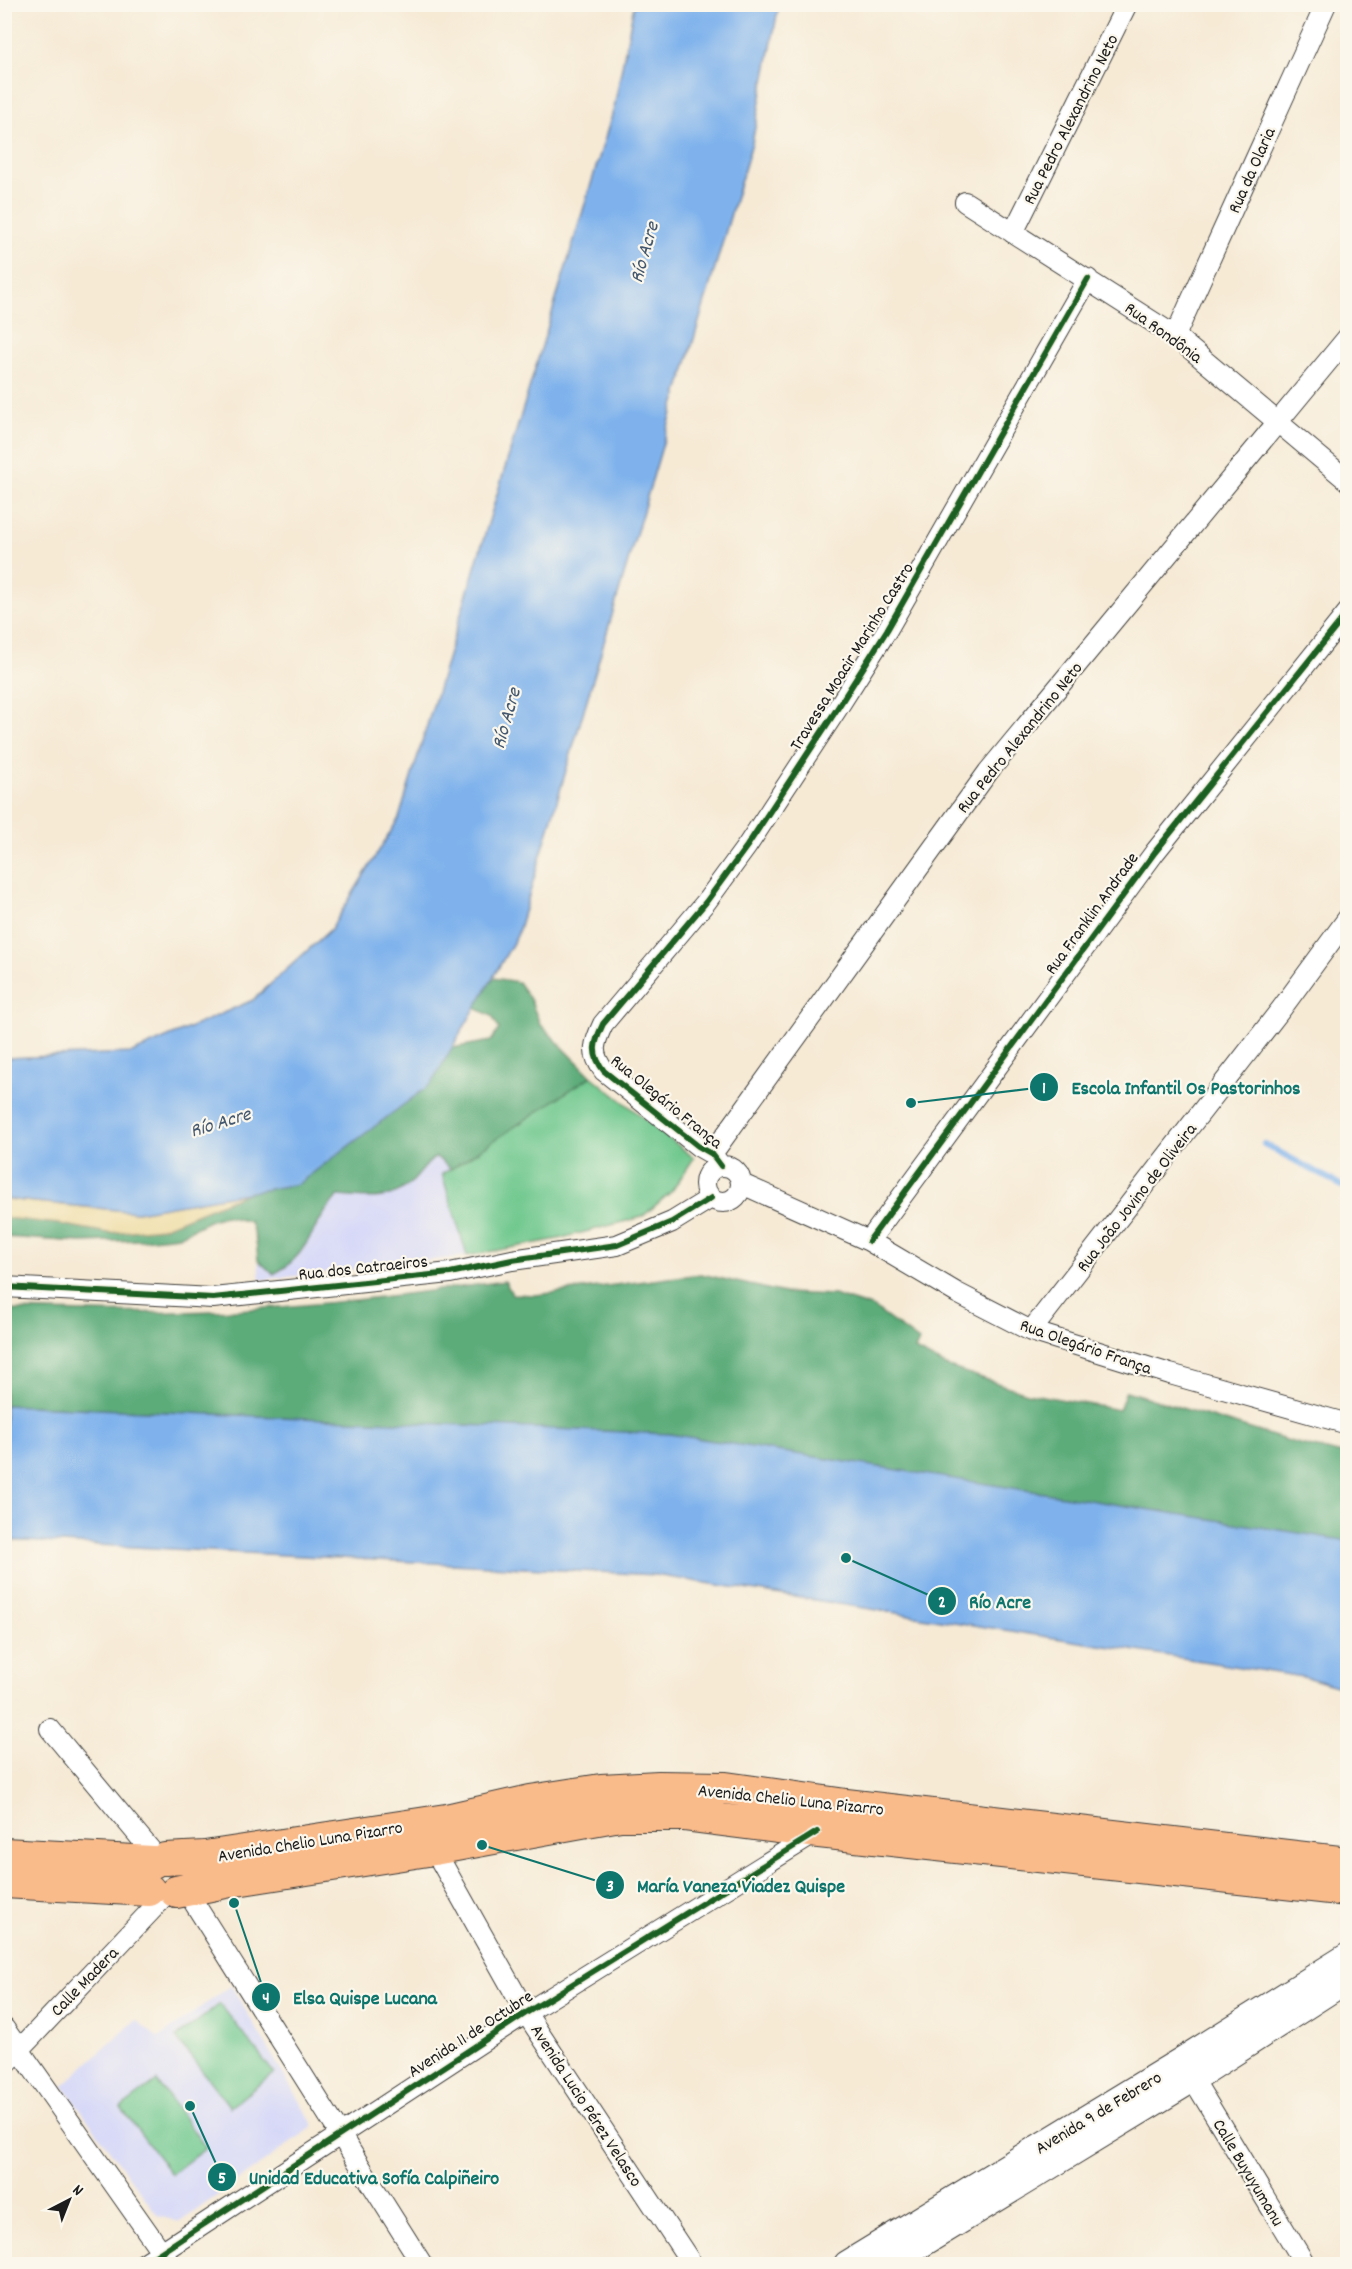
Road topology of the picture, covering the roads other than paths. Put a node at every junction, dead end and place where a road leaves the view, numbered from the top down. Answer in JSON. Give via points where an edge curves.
{"nodes":[{"id":1,"x":1127,"y":4,"type":"edge"},
{"id":2,"x":1326,"y":4,"type":"edge"},
{"id":3,"x":965,"y":202,"type":"dead end"},
{"id":4,"x":1013,"y":233,"type":"junction"},
{"id":5,"x":1088,"y":279,"type":"junction"},
{"id":6,"x":1175,"y":336,"type":"junction"},
{"id":7,"x":1347,"y":337,"type":"edge"},
{"id":8,"x":1276,"y":422,"type":"junction"},
{"id":9,"x":1347,"y":481,"type":"edge"},
{"id":10,"x":1347,"y":612,"type":"edge"},
{"id":11,"x":1347,"y":918,"type":"edge"},
{"id":12,"x":603,"y":1024,"type":"joint"},
{"id":13,"x":717,"y":1160,"type":"junction"},
{"id":14,"x":742,"y":1184,"type":"junction"},
{"id":15,"x":711,"y":1198,"type":"junction"},
{"id":16,"x":869,"y":1241,"type":"junction"},
{"id":17,"x":4,"y":1287,"type":"edge"},
{"id":18,"x":1031,"y":1331,"type":"junction"},
{"id":19,"x":1347,"y":1424,"type":"edge"},
{"id":20,"x":50,"y":1730,"type":"dead end"},
{"id":21,"x":817,"y":1832,"type":"junction"},
{"id":22,"x":434,"y":1849,"type":"junction"},
{"id":23,"x":4,"y":1854,"type":"edge"},
{"id":24,"x":1347,"y":1863,"type":"edge"},
{"id":25,"x":165,"y":1879,"type":"junction"},
{"id":26,"x":4,"y":1882,"type":"edge"},
{"id":27,"x":1347,"y":1890,"type":"edge"},
{"id":28,"x":1347,"y":1956,"type":"edge"},
{"id":29,"x":1347,"y":1979,"type":"edge"},
{"id":30,"x":526,"y":2013,"type":"junction"},
{"id":31,"x":4,"y":2028,"type":"edge"},
{"id":32,"x":20,"y":2049,"type":"junction"},
{"id":33,"x":4,"y":2066,"type":"edge"},
{"id":34,"x":1193,"y":2079,"type":"junction"},
{"id":35,"x":342,"y":2135,"type":"junction"},
{"id":36,"x":166,"y":2258,"type":"edge"},
{"id":37,"x":143,"y":2265,"type":"edge"},
{"id":38,"x":422,"y":2265,"type":"edge"},
{"id":39,"x":692,"y":2265,"type":"edge"},
{"id":40,"x":847,"y":2265,"type":"edge"},
{"id":41,"x":889,"y":2265,"type":"edge"},
{"id":42,"x":1305,"y":2265,"type":"edge"}],
"edges":[{"from":1,"to":4,"type":"street","name":"Rua Pedro Alexandrino Neto"},
{"from":2,"to":6,"type":"street","name":"Rua da Olaria"},
{"from":3,"to":4,"type":"street","name":"Rua Rondônia"},
{"from":4,"to":5,"type":"street","name":"Rua Rondônia"},
{"from":5,"to":6,"type":"street","name":"Rua Rondônia"},
{"from":5,"to":12,"type":"street","name":"Travessa Moacir Marinho Castro","via":[[893,621],[837,709],[706,902]]},
{"from":6,"to":8,"type":"street","name":"Rua Rondônia"},
{"from":7,"to":8,"type":"street","name":"Rua Pedro Alexandrino Neto"},
{"from":8,"to":9,"type":"street","name":"Rua Rondônia"},
{"from":8,"to":13,"type":"street","name":"Rua Pedro Alexandrino Neto","via":[[988,772]]},
{"from":10,"to":16,"type":"street","name":"Rua Franklin Andrade","via":[[1155,852]]},
{"from":11,"to":18,"type":"street","name":"Rua João Jovino de Oliveira","via":[[1282,1008]]},
{"from":12,"to":13,"type":"street","name":"Rua Olegário França","via":[[594,1042],[596,1058],[604,1071]]},
{"from":13,"to":14,"type":"street","via":[[738,1173]]},
{"from":13,"to":15,"type":"street","via":[[705,1187]]},
{"from":14,"to":15,"type":"street","via":[[734,1200],[722,1203]]},
{"from":14,"to":16,"type":"street","name":"Rua Olegário França"},
{"from":15,"to":17,"type":"street","name":"Rua dos Catraeiros","via":[[672,1222],[617,1245],[450,1273],[213,1298]]},
{"from":16,"to":18,"type":"street","name":"Rua Olegário França"},
{"from":18,"to":19,"type":"street","name":"Rua Olegário França"},
{"from":20,"to":25,"type":"street"},
{"from":21,"to":22,"type":"main road","name":"Avenida Chelio Luna Pizarro","via":[[683,1815],[620,1815]]},
{"from":21,"to":27,"type":"main road","name":"Avenida Chelio Luna Pizarro"},
{"from":21,"to":30,"type":"street","name":"Avenida 11 de Octubre"},
{"from":22,"to":25,"type":"main road","name":"Avenida Chelio Luna Pizarro"},
{"from":22,"to":30,"type":"street","name":"Avenida Lucio Pérez Velasco"},
{"from":23,"to":25,"type":"main road","name":"Avenida Chelio Luna Pizarro"},
{"from":24,"to":25,"type":"main road","name":"Avenida Chelio Luna Pizarro","via":[[726,1788],[659,1787],[601,1790],[446,1820],[205,1857]]},
{"from":25,"to":26,"type":"main road","name":"Avenida Chelio Luna Pizarro"},
{"from":25,"to":32,"type":"street","name":"Calle Madera"},
{"from":25,"to":35,"type":"street"},
{"from":28,"to":40,"type":"street","name":"Avenida 9 de Febrero"},
{"from":29,"to":34,"type":"street","name":"Avenida 9 de Febrero"},
{"from":30,"to":35,"type":"street","name":"Avenida 11 de Octubre"},
{"from":30,"to":39,"type":"street","name":"Avenida Lucio Pérez Velasco"},
{"from":31,"to":32,"type":"street"},
{"from":32,"to":33,"type":"street","name":"Calle Madera"},
{"from":32,"to":36,"type":"street"},
{"from":34,"to":41,"type":"street","name":"Avenida 9 de Febrero"},
{"from":34,"to":42,"type":"street","name":"Calle Buyuyumanu"},
{"from":35,"to":36,"type":"street","name":"Avenida 11 de Octubre"},
{"from":35,"to":38,"type":"street"},
{"from":36,"to":37,"type":"street","name":"Avenida 11 de Octubre"}]}
